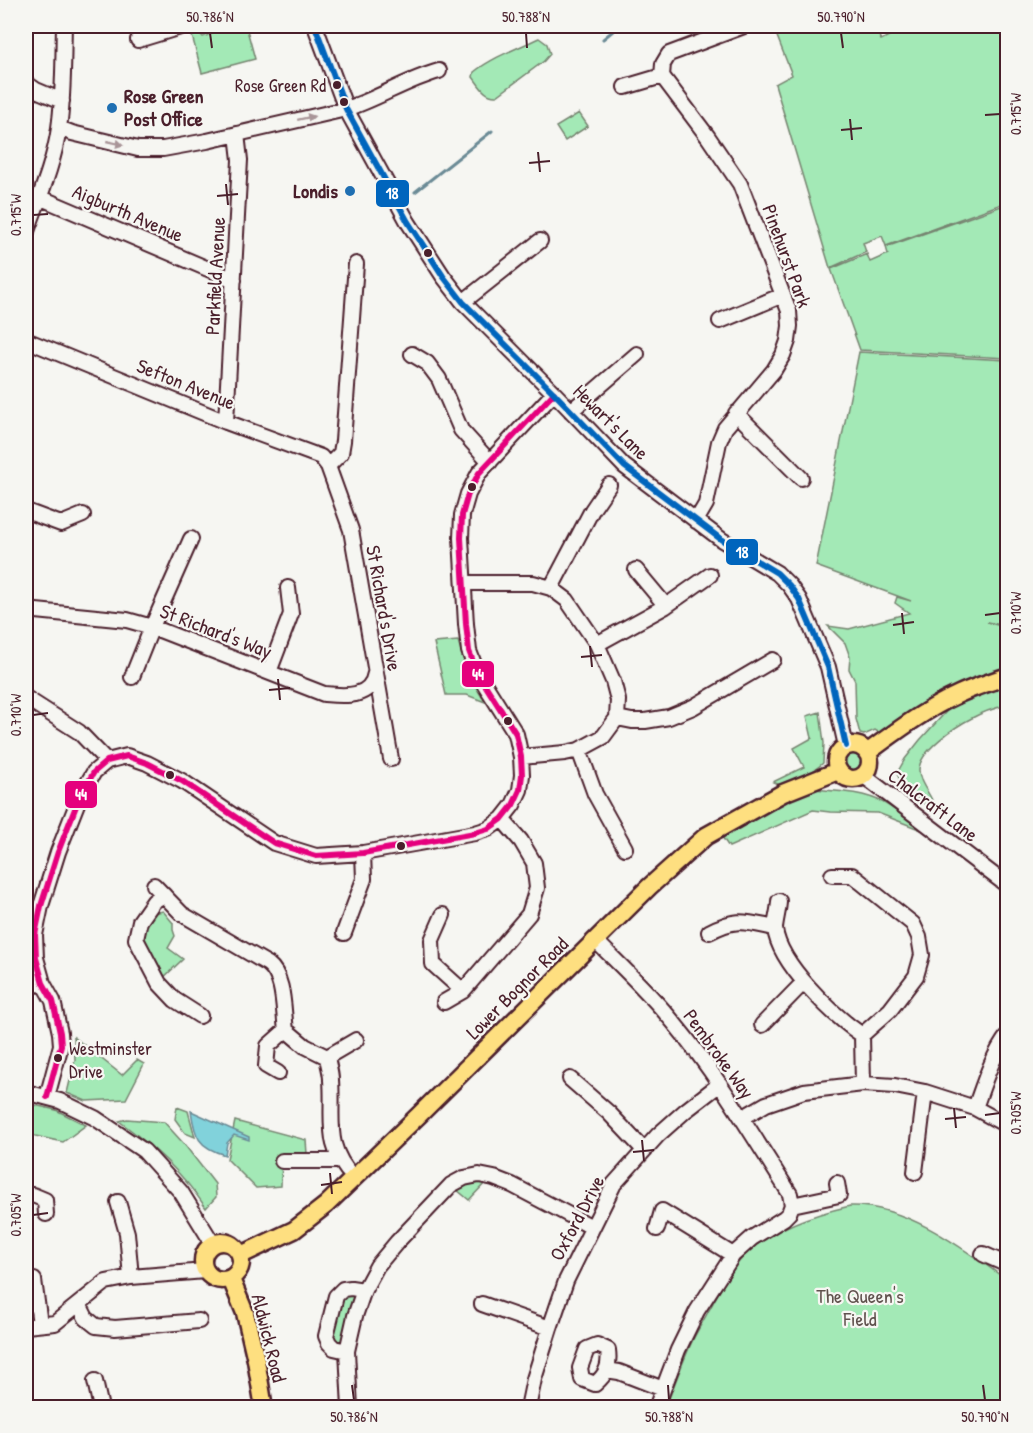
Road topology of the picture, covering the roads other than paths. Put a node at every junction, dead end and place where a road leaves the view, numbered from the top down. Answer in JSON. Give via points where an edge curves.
{"nodes":[{"id":1,"x":64,"y":26,"type":"edge"},
{"id":2,"x":184,"y":26,"type":"edge"},
{"id":3,"x":315,"y":26,"type":"edge"},
{"id":4,"x":744,"y":26,"type":"edge"},
{"id":5,"x":138,"y":40,"type":"dead end"},
{"id":6,"x":439,"y":71,"type":"dead end"},
{"id":7,"x":662,"y":76,"type":"junction"},
{"id":8,"x":26,"y":82,"type":"edge"},
{"id":9,"x":625,"y":87,"type":"dead end"},
{"id":10,"x":62,"y":101,"type":"junction"},
{"id":11,"x":346,"y":110,"type":"junction"},
{"id":12,"x":59,"y":128,"type":"junction"},
{"id":13,"x":237,"y":134,"type":"junction"},
{"id":14,"x":39,"y":197,"type":"junction"},
{"id":15,"x":26,"y":234,"type":"edge"},
{"id":16,"x":540,"y":241,"type":"dead end"},
{"id":17,"x":356,"y":264,"type":"dead end"},
{"id":18,"x":234,"y":280,"type":"junction"},
{"id":19,"x":783,"y":295,"type":"junction"},
{"id":20,"x":463,"y":302,"type":"junction"},
{"id":21,"x":720,"y":321,"type":"dead end"},
{"id":22,"x":26,"y":340,"type":"edge"},
{"id":23,"x":411,"y":354,"type":"dead end"},
{"id":24,"x":637,"y":354,"type":"dead end"},
{"id":25,"x":554,"y":393,"type":"junction"},
{"id":26,"x":571,"y":411,"type":"junction"},
{"id":27,"x":736,"y":413,"type":"junction"},
{"id":28,"x":226,"y":422,"type":"junction"},
{"id":29,"x":490,"y":462,"type":"junction"},
{"id":30,"x":328,"y":466,"type":"junction"},
{"id":31,"x":801,"y":478,"type":"dead end"},
{"id":32,"x":609,"y":485,"type":"dead end"},
{"id":33,"x":26,"y":511,"type":"edge"},
{"id":34,"x":83,"y":515,"type":"dead end"},
{"id":35,"x":696,"y":521,"type":"junction"},
{"id":36,"x":191,"y":539,"type":"dead end"},
{"id":37,"x":636,"y":570,"type":"dead end"},
{"id":38,"x":710,"y":575,"type":"dead end"},
{"id":39,"x":464,"y":583,"type":"junction"},
{"id":40,"x":288,"y":588,"type":"dead end"},
{"id":41,"x":551,"y":588,"type":"junction"},
{"id":42,"x":666,"y":606,"type":"junction"},
{"id":43,"x":26,"y":609,"type":"edge"},
{"id":44,"x":152,"y":627,"type":"junction"},
{"id":45,"x":597,"y":644,"type":"junction"},
{"id":46,"x":773,"y":660,"type":"dead end"},
{"id":47,"x":375,"y":671,"type":"junction"},
{"id":48,"x":269,"y":672,"type":"junction"},
{"id":49,"x":1008,"y":676,"type":"edge"},
{"id":50,"x":132,"y":677,"type":"dead end"},
{"id":51,"x":26,"y":698,"type":"edge"},
{"id":52,"x":617,"y":718,"type":"junction"},
{"id":53,"x":846,"y":746,"type":"junction"},
{"id":54,"x":579,"y":750,"type":"junction"},
{"id":55,"x":868,"y":752,"type":"junction"},
{"id":56,"x":521,"y":757,"type":"junction"},
{"id":57,"x":391,"y":759,"type":"dead end"},
{"id":58,"x":107,"y":761,"type":"junction"},
{"id":59,"x":838,"y":771,"type":"junction"},
{"id":60,"x":864,"y":776,"type":"junction"},
{"id":61,"x":502,"y":819,"type":"junction"},
{"id":62,"x":625,"y":848,"type":"dead end"},
{"id":63,"x":363,"y":853,"type":"junction"},
{"id":64,"x":832,"y":875,"type":"dead end"},
{"id":65,"x":154,"y":885,"type":"dead end"},
{"id":66,"x":1008,"y":886,"type":"edge"},
{"id":67,"x":164,"y":896,"type":"junction"},
{"id":68,"x":779,"y":901,"type":"dead end"},
{"id":69,"x":443,"y":915,"type":"dead end"},
{"id":70,"x":775,"y":928,"type":"junction"},
{"id":71,"x":710,"y":932,"type":"dead end"},
{"id":72,"x":344,"y":933,"type":"dead end"},
{"id":73,"x":595,"y":940,"type":"junction"},
{"id":74,"x":43,"y":982,"type":"junction"},
{"id":75,"x":804,"y":982,"type":"junction"},
{"id":76,"x":26,"y":987,"type":"edge"},
{"id":77,"x":463,"y":991,"type":"junction"},
{"id":78,"x":444,"y":1002,"type":"dead end"},
{"id":79,"x":200,"y":1016,"type":"dead end"},
{"id":80,"x":762,"y":1025,"type":"dead end"},
{"id":81,"x":286,"y":1030,"type":"junction"},
{"id":82,"x":862,"y":1035,"type":"junction"},
{"id":83,"x":1008,"y":1035,"type":"edge"},
{"id":84,"x":356,"y":1040,"type":"dead end"},
{"id":85,"x":327,"y":1057,"type":"junction"},
{"id":86,"x":268,"y":1070,"type":"dead end"},
{"id":87,"x":570,"y":1079,"type":"dead end"},
{"id":88,"x":720,"y":1084,"type":"junction"},
{"id":89,"x":863,"y":1084,"type":"junction"},
{"id":90,"x":26,"y":1092,"type":"edge"},
{"id":91,"x":925,"y":1092,"type":"junction"},
{"id":92,"x":47,"y":1097,"type":"junction"},
{"id":93,"x":975,"y":1108,"type":"junction"},
{"id":94,"x":742,"y":1118,"type":"junction"},
{"id":95,"x":1008,"y":1126,"type":"edge"},
{"id":96,"x":644,"y":1150,"type":"junction"},
{"id":97,"x":282,"y":1161,"type":"dead end"},
{"id":98,"x":340,"y":1161,"type":"junction"},
{"id":99,"x":915,"y":1172,"type":"dead end"},
{"id":100,"x":354,"y":1178,"type":"junction"},
{"id":101,"x":839,"y":1194,"type":"dead end"},
{"id":102,"x":26,"y":1196,"type":"edge"},
{"id":103,"x":118,"y":1202,"type":"dead end"},
{"id":104,"x":792,"y":1205,"type":"junction"},
{"id":105,"x":46,"y":1214,"type":"dead end"},
{"id":106,"x":592,"y":1227,"type":"junction"},
{"id":107,"x":657,"y":1229,"type":"dead end"},
{"id":108,"x":213,"y":1244,"type":"junction"},
{"id":109,"x":982,"y":1254,"type":"dead end"},
{"id":110,"x":241,"y":1255,"type":"junction"},
{"id":111,"x":733,"y":1255,"type":"junction"},
{"id":112,"x":1008,"y":1262,"type":"edge"},
{"id":113,"x":205,"y":1271,"type":"junction"},
{"id":114,"x":131,"y":1277,"type":"junction"},
{"id":115,"x":231,"y":1279,"type":"junction"},
{"id":116,"x":34,"y":1280,"type":"dead end"},
{"id":117,"x":364,"y":1290,"type":"junction"},
{"id":118,"x":80,"y":1304,"type":"junction"},
{"id":119,"x":482,"y":1304,"type":"dead end"},
{"id":120,"x":199,"y":1321,"type":"dead end"},
{"id":121,"x":33,"y":1325,"type":"edge"},
{"id":122,"x":549,"y":1328,"type":"junction"},
{"id":123,"x":347,"y":1351,"type":"junction"},
{"id":124,"x":606,"y":1370,"type":"dead end"},
{"id":125,"x":95,"y":1381,"type":"dead end"},
{"id":126,"x":663,"y":1389,"type":"junction"},
{"id":127,"x":101,"y":1407,"type":"edge"},
{"id":128,"x":184,"y":1407,"type":"edge"},
{"id":129,"x":189,"y":1407,"type":"edge"},
{"id":130,"x":264,"y":1407,"type":"edge"},
{"id":131,"x":350,"y":1407,"type":"edge"},
{"id":132,"x":528,"y":1407,"type":"edge"},
{"id":133,"x":656,"y":1407,"type":"edge"}],
"edges":[{"from":1,"to":10,"type":"street"},
{"from":2,"to":5,"type":"street"},
{"from":3,"to":11,"type":"street","name":"Hewart's Lane"},
{"from":4,"to":7,"type":"street","via":[[669,54]]},
{"from":6,"to":11,"type":"street"},
{"from":7,"to":9,"type":"street"},
{"from":7,"to":19,"type":"street","name":"Pinehurst Park","via":[[740,184]]},
{"from":8,"to":10,"type":"street"},
{"from":10,"to":12,"type":"street"},
{"from":13,"to":11,"type":"street","one_way":true},
{"from":11,"to":20,"type":"street","name":"Hewart's Lane","via":[[408,222]]},
{"from":12,"to":13,"type":"street","one_way":true,"via":[[151,150]]},
{"from":12,"to":14,"type":"street"},
{"from":13,"to":18,"type":"street","name":"Parkfield Avenue","via":[[240,160]]},
{"from":14,"to":15,"type":"street"},
{"from":14,"to":18,"type":"street","name":"Aigburth Avenue"},
{"from":16,"to":20,"type":"street"},
{"from":17,"to":30,"type":"street","via":[[343,441],[341,453]]},
{"from":18,"to":28,"type":"street","name":"Parkfield Avenue"},
{"from":19,"to":21,"type":"street"},
{"from":19,"to":27,"type":"street","name":"Pinehurst Park","via":[[790,326],[783,355]]},
{"from":20,"to":25,"type":"street","name":"Hewart's Lane"},
{"from":22,"to":28,"type":"street","name":"Sefton Avenue"},
{"from":23,"to":29,"type":"street","via":[[427,363],[439,379],[461,430]]},
{"from":24,"to":26,"type":"street"},
{"from":25,"to":26,"type":"street","name":"Hewart's Lane"},
{"from":25,"to":29,"type":"street"},
{"from":26,"to":35,"type":"street","name":"Hewart's Lane","via":[[624,466]]},
{"from":27,"to":31,"type":"street"},
{"from":27,"to":35,"type":"street","name":"Pinehurst Park","via":[[719,442],[706,504]]},
{"from":28,"to":30,"type":"street","name":"Sefton Avenue","via":[[321,457]]},
{"from":29,"to":39,"type":"street","via":[[479,473],[462,515]]},
{"from":30,"to":47,"type":"street","name":"St Richard's Drive","via":[[351,530]]},
{"from":32,"to":41,"type":"street"},
{"from":33,"to":34,"type":"street","via":[[61,524]]},
{"from":35,"to":53,"type":"street","name":"Hewart's Lane","via":[[777,573],[799,599],[828,667]]},
{"from":36,"to":44,"type":"street"},
{"from":37,"to":42,"type":"street"},
{"from":38,"to":42,"type":"street"},
{"from":39,"to":41,"type":"street"},
{"from":39,"to":56,"type":"street","via":[[469,651],[477,672],[516,734]]},
{"from":40,"to":48,"type":"street","via":[[291,614]]},
{"from":41,"to":45,"type":"street","via":[[567,600]]},
{"from":42,"to":45,"type":"street"},
{"from":43,"to":44,"type":"street","name":"St Richard's Way"},
{"from":44,"to":48,"type":"street","name":"St Richard's Way"},
{"from":44,"to":50,"type":"street"},
{"from":45,"to":52,"type":"street","via":[[613,681]]},
{"from":46,"to":52,"type":"street","via":[[669,717],[645,722]]},
{"from":47,"to":48,"type":"street","name":"St Richard's Way","via":[[374,681],[362,693],[340,696],[324,694]]},
{"from":47,"to":57,"type":"street","name":"St Richard's Drive"},
{"from":49,"to":55,"type":"main road","via":[[936,706]]},
{"from":51,"to":58,"type":"street","via":[[79,732]]},
{"from":52,"to":54,"type":"street","via":[[603,737]]},
{"from":53,"to":55,"type":"main road","via":[[858,745]]},
{"from":53,"to":59,"type":"main road","via":[[836,759]]},
{"from":54,"to":56,"type":"street"},
{"from":54,"to":62,"type":"street","via":[[595,794]]},
{"from":55,"to":60,"type":"main road","via":[[871,762]]},
{"from":56,"to":61,"type":"street","via":[[520,790]]},
{"from":58,"to":63,"type":"street","via":[[127,756],[147,763],[182,781],[274,843],[316,856]]},
{"from":58,"to":74,"type":"street","via":[[94,772],[80,796],[41,906],[35,935]]},
{"from":59,"to":60,"type":"main road","via":[[853,780]]},
{"from":59,"to":73,"type":"main road","name":"Lower Bognor Road","via":[[783,794],[706,836]]},
{"from":60,"to":66,"type":"street","name":"Chalcraft Lane"},
{"from":61,"to":63,"type":"street","via":[[474,833]]},
{"from":61,"to":77,"type":"street","via":[[534,863],[537,888],[529,914]]},
{"from":63,"to":72,"type":"street","via":[[364,879]]},
{"from":64,"to":82,"type":"street","via":[[852,874],[913,924],[919,937],[922,954],[916,976],[890,1010]]},
{"from":65,"to":67,"type":"street"},
{"from":67,"to":79,"type":"street","via":[[154,902],[140,921],[136,939],[159,983]]},
{"from":67,"to":81,"type":"street","via":[[182,914],[274,969],[281,984]]},
{"from":68,"to":70,"type":"street"},
{"from":69,"to":77,"type":"street","via":[[432,940],[433,964]]},
{"from":70,"to":71,"type":"street","via":[[738,921]]},
{"from":70,"to":75,"type":"street","via":[[782,950]]},
{"from":73,"to":88,"type":"street","name":"Pembroke Way","via":[[674,1023]]},
{"from":73,"to":100,"type":"main road","name":"Lower Bognor Road"},
{"from":74,"to":76,"type":"street"},
{"from":74,"to":92,"type":"street","via":[[53,1001],[61,1045]]},
{"from":75,"to":80,"type":"street"},
{"from":75,"to":82,"type":"street"},
{"from":77,"to":78,"type":"street"},
{"from":81,"to":85,"type":"street"},
{"from":81,"to":86,"type":"street","via":[[268,1046]]},
{"from":82,"to":89,"type":"street"},
{"from":83,"to":93,"type":"street","via":[[987,1073]]},
{"from":84,"to":85,"type":"street"},
{"from":85,"to":98,"type":"street","via":[[332,1078],[333,1145]]},
{"from":87,"to":96,"type":"street"},
{"from":88,"to":94,"type":"street","name":"Pembroke Way"},
{"from":88,"to":96,"type":"street","name":"Oxford Drive"},
{"from":89,"to":91,"type":"street"},
{"from":89,"to":94,"type":"street","via":[[804,1092],[766,1104]]},
{"from":90,"to":92,"type":"street"},
{"from":91,"to":93,"type":"street"},
{"from":91,"to":99,"type":"street"},
{"from":92,"to":108,"type":"street","via":[[95,1118],[144,1151],[181,1192]]},
{"from":93,"to":95,"type":"street"},
{"from":94,"to":104,"type":"street","name":"Pembroke Way"},
{"from":96,"to":106,"type":"street","name":"Oxford Drive","via":[[614,1184]]},
{"from":97,"to":98,"type":"street"},
{"from":98,"to":100,"type":"street"},
{"from":100,"to":110,"type":"main road","name":"Lower Bognor Road","via":[[294,1230]]},
{"from":101,"to":104,"type":"street"},
{"from":102,"to":105,"type":"street","via":[[45,1200]]},
{"from":103,"to":114,"type":"street","via":[[127,1233]]},
{"from":104,"to":111,"type":"street","via":[[784,1218]]},
{"from":106,"to":117,"type":"street","via":[[495,1178],[464,1178],[451,1185],[397,1242]]},
{"from":106,"to":122,"type":"street","name":"Oxford Drive"},
{"from":107,"to":111,"type":"street","via":[[664,1205]]},
{"from":108,"to":110,"type":"main road","via":[[230,1243]]},
{"from":108,"to":113,"type":"main road","via":[[203,1259]]},
{"from":109,"to":112,"type":"street"},
{"from":110,"to":115,"type":"main road","via":[[239,1272]]},
{"from":111,"to":126,"type":"street","via":[[697,1311]]},
{"from":113,"to":114,"type":"street"},
{"from":113,"to":115,"type":"main road","via":[[214,1279]]},
{"from":114,"to":118,"type":"street","via":[[106,1282]]},
{"from":115,"to":130,"type":"main road","name":"Aldwick Road","via":[[245,1313]]},
{"from":116,"to":121,"type":"street"},
{"from":117,"to":123,"type":"street"},
{"from":117,"to":123,"type":"street","via":[[343,1289],[336,1296],[326,1336],[334,1348]]},
{"from":118,"to":120,"type":"street","via":[[86,1318],[96,1326]]},
{"from":118,"to":121,"type":"street","via":[[55,1323]]},
{"from":119,"to":122,"type":"street"},
{"from":122,"to":132,"type":"street","name":"Oxford Drive"},
{"from":123,"to":131,"type":"street"},
{"from":124,"to":126,"type":"street"},
{"from":125,"to":127,"type":"street"},
{"from":126,"to":133,"type":"street"},
{"from":128,"to":129,"type":"street"}]}
